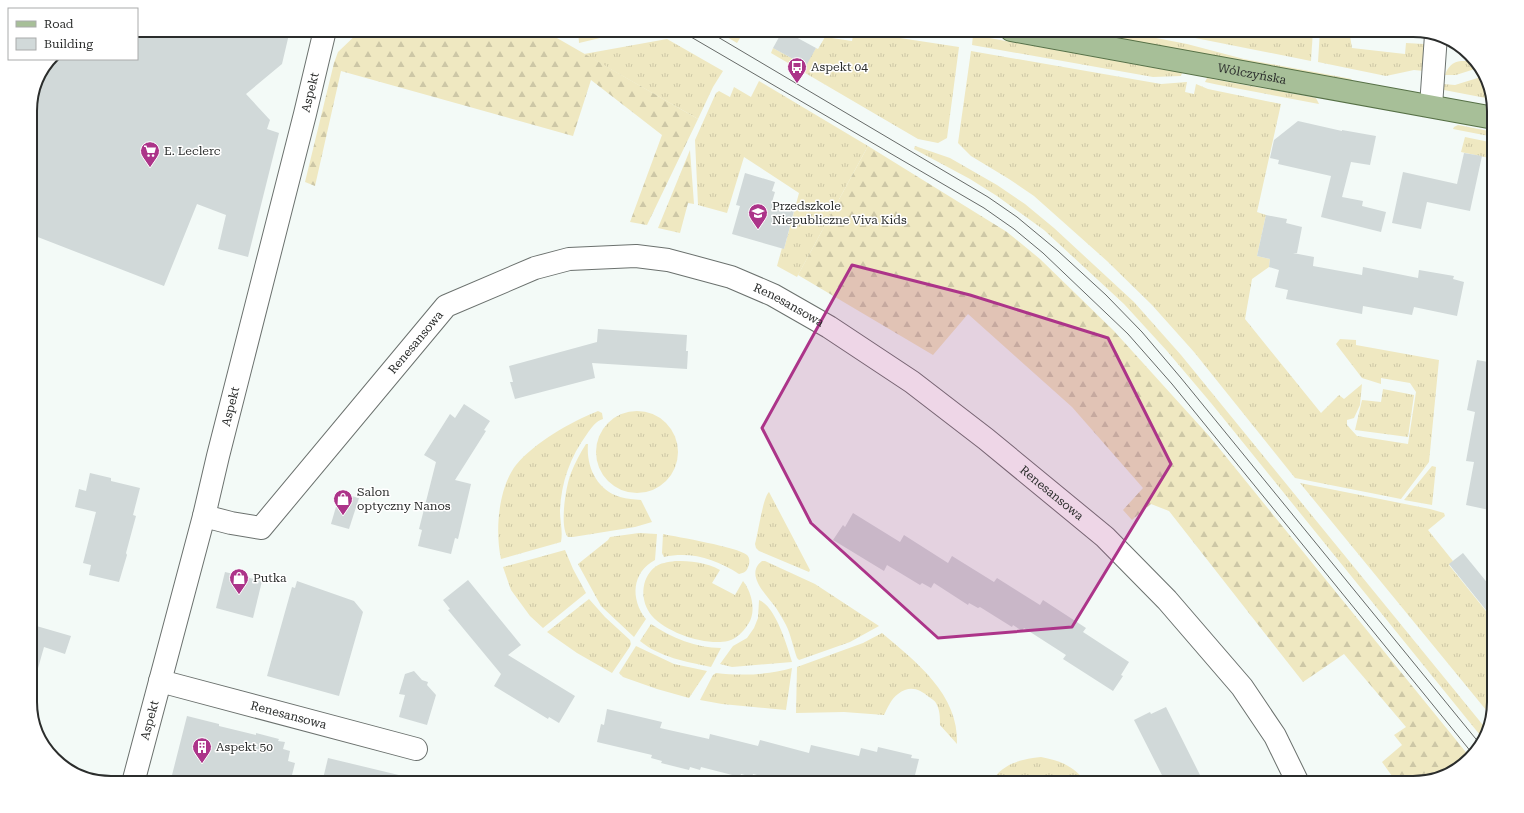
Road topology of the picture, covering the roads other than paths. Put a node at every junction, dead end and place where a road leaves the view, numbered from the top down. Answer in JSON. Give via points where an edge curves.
{"nodes":[{"id":1,"x":323,"y":37,"type":"edge"},
{"id":2,"x":1052,"y":37,"type":"edge"},
{"id":3,"x":1435,"y":42,"type":"edge"},
{"id":4,"x":1432,"y":106,"type":"junction"},
{"id":5,"x":1487,"y":117,"type":"edge"},
{"id":6,"x":204,"y":516,"type":"junction"},
{"id":7,"x":160,"y":681,"type":"junction"},
{"id":8,"x":416,"y":748,"type":"dead end"},
{"id":9,"x":135,"y":776,"type":"edge"},
{"id":10,"x":1295,"y":776,"type":"edge"}],
"edges":[{"from":1,"to":6,"type":"street","name":"Aspekt"},
{"from":2,"to":4,"type":"main road","name":"Wólczyńska"},
{"from":3,"to":4,"type":"street"},
{"from":4,"to":5,"type":"main road","name":"Wólczyńska"},
{"from":6,"to":7,"type":"street","name":"Aspekt"},
{"from":6,"to":10,"type":"street","name":"Renesansowa","via":[[261,528],[446,306],[535,268],[569,259],[636,256],[668,260],[731,278],[773,295],[829,326],[912,382],[1058,498],[1137,568],[1242,687],[1275,736]]},
{"from":7,"to":8,"type":"street","name":"Renesansowa"},
{"from":7,"to":9,"type":"street","name":"Aspekt"}]}
